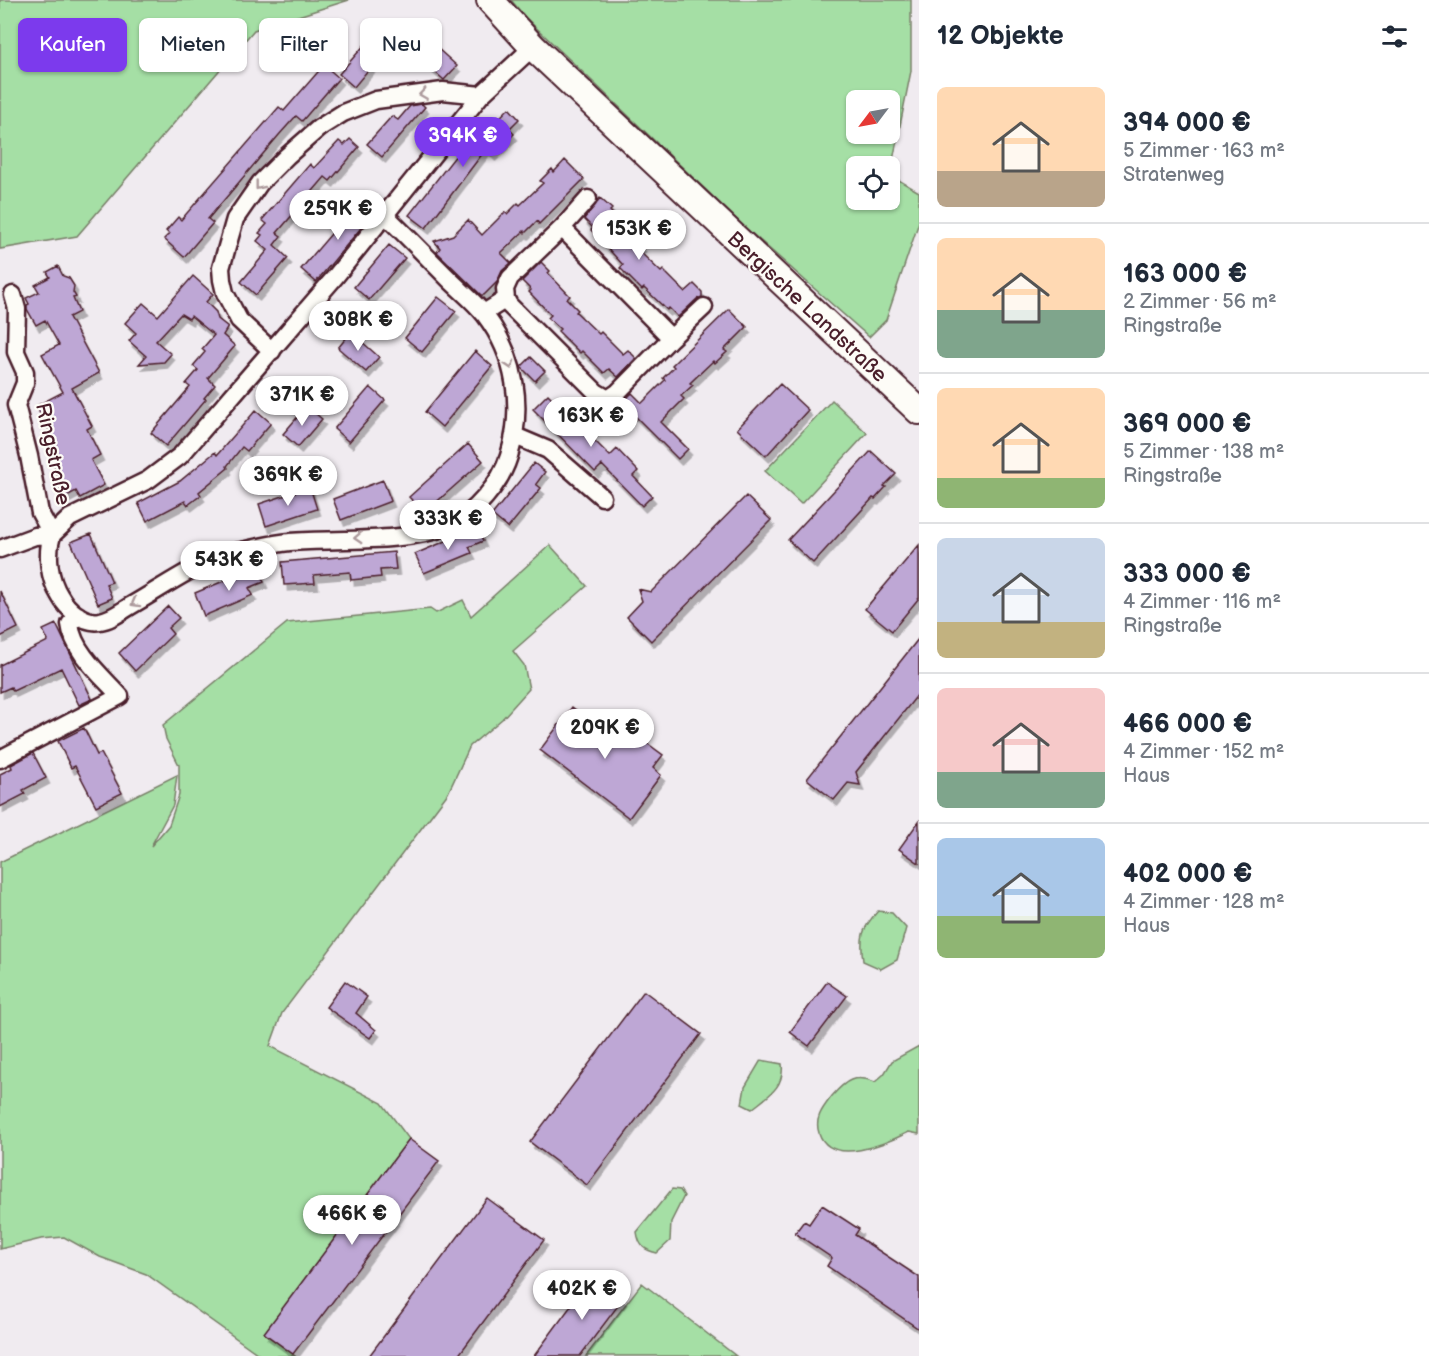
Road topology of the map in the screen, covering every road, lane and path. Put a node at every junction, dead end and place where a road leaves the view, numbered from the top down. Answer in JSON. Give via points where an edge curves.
{"nodes":[{"id":1,"x":490,"y":0,"type":"edge"},
{"id":2,"x":533,"y":47,"type":"junction"},
{"id":3,"x":482,"y":95,"type":"junction"},
{"id":4,"x":588,"y":200,"type":"dead end"},
{"id":5,"x":385,"y":215,"type":"junction"},
{"id":6,"x":562,"y":228,"type":"junction"},
{"id":7,"x":13,"y":295,"type":"dead end"},
{"id":8,"x":506,"y":299,"type":"junction"},
{"id":9,"x":704,"y":307,"type":"dead end"},
{"id":10,"x":484,"y":314,"type":"junction"},
{"id":11,"x":671,"y":338,"type":"junction"},
{"id":12,"x":272,"y":351,"type":"junction"},
{"id":13,"x":919,"y":411,"type":"edge"},
{"id":14,"x":515,"y":436,"type":"junction"},
{"id":15,"x":602,"y":497,"type":"dead end"},
{"id":16,"x":52,"y":535,"type":"junction"},
{"id":17,"x":0,"y":549,"type":"edge"},
{"id":18,"x":78,"y":615,"type":"junction"},
{"id":19,"x":0,"y":759,"type":"edge"}],
"edges":[{"from":1,"to":2,"type":"main road","name":"Bergische Landstraße"},
{"from":2,"to":3,"type":"street"},
{"from":2,"to":13,"type":"main road","name":"Bergische Landstraße"},
{"from":3,"to":5,"type":"street"},
{"from":3,"to":12,"type":"street","one_way":true,"via":[[443,91],[376,100],[343,113],[319,128],[260,183],[235,219],[221,268],[225,293],[239,320]]},
{"from":4,"to":6,"type":"street"},
{"from":5,"to":10,"type":"street"},
{"from":5,"to":12,"type":"street"},
{"from":6,"to":8,"type":"street","via":[[510,278]]},
{"from":6,"to":11,"type":"street"},
{"from":7,"to":16,"type":"street","name":"Ringstraße","via":[[17,309],[16,352],[25,372],[16,405],[40,513]]},
{"from":8,"to":10,"type":"street"},
{"from":8,"to":11,"type":"street","via":[[596,392],[608,399]]},
{"from":9,"to":11,"type":"street"},
{"from":10,"to":14,"type":"street","one_way":true,"via":[[502,341],[516,383]]},
{"from":12,"to":16,"type":"street","via":[[180,456],[148,480],[70,518]]},
{"from":14,"to":15,"type":"street","via":[[548,450]]},
{"from":14,"to":18,"type":"street","one_way":true,"via":[[506,466],[490,492],[450,525],[409,535],[288,542],[241,550],[200,564],[101,621]]},
{"from":16,"to":17,"type":"street","via":[[35,536]]},
{"from":16,"to":18,"type":"street","name":"Ringstraße","via":[[48,555],[57,591]]},
{"from":18,"to":19,"type":"street","via":[[70,624],[76,643],[120,696]]}]}
